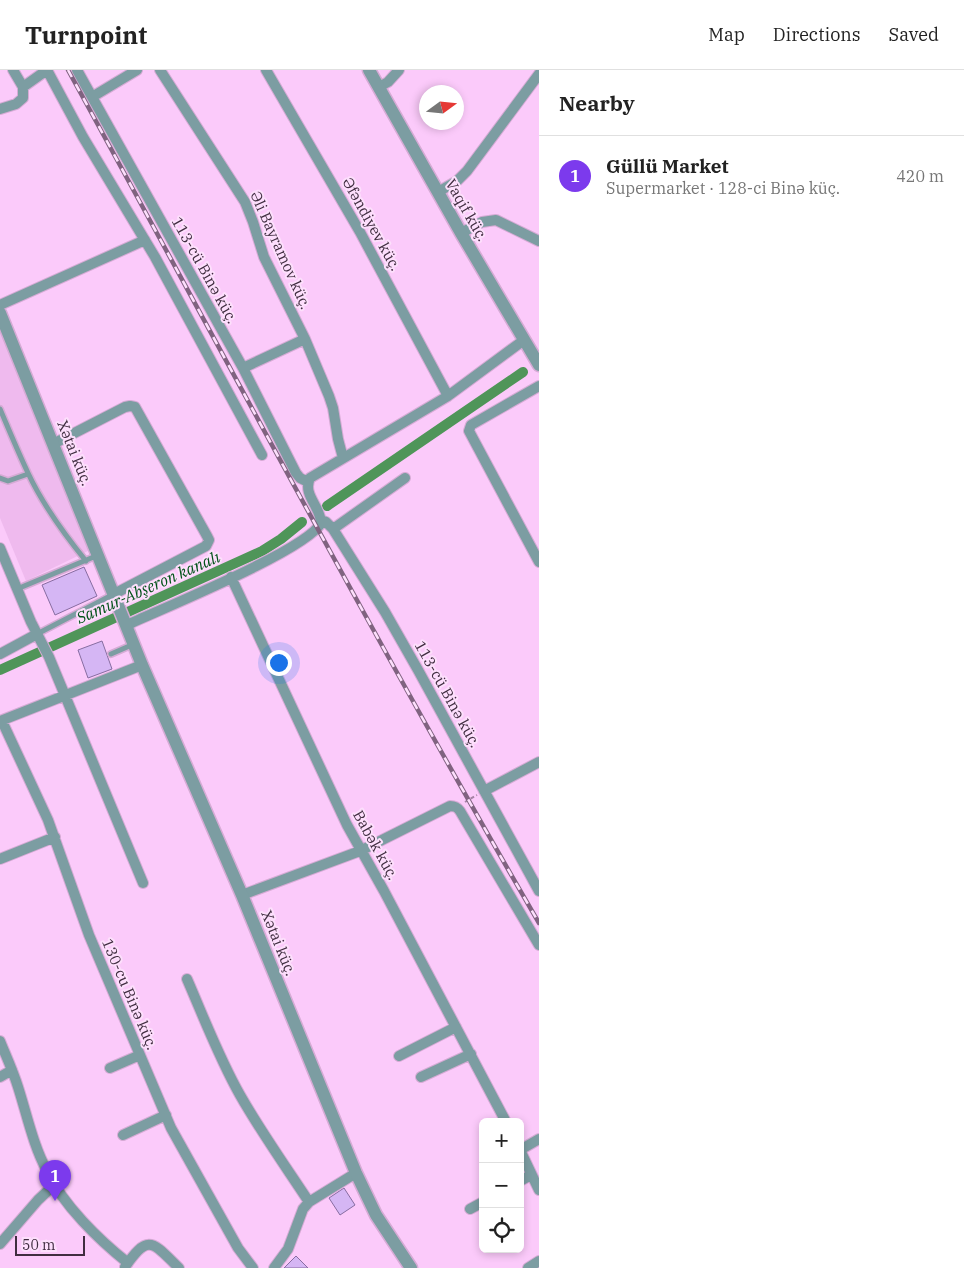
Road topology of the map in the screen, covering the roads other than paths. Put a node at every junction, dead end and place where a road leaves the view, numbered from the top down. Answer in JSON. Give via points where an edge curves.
{"nodes":[{"id":1,"x":13,"y":70,"type":"edge"},
{"id":2,"x":47,"y":70,"type":"edge"},
{"id":3,"x":77,"y":70,"type":"edge"},
{"id":4,"x":137,"y":70,"type":"edge"},
{"id":5,"x":160,"y":70,"type":"edge"},
{"id":6,"x":266,"y":70,"type":"edge"},
{"id":7,"x":370,"y":70,"type":"edge"},
{"id":8,"x":399,"y":70,"type":"edge"},
{"id":9,"x":539,"y":74,"type":"edge"},
{"id":10,"x":23,"y":87,"type":"junction"},
{"id":11,"x":379,"y":87,"type":"junction"},
{"id":12,"x":92,"y":97,"type":"junction"},
{"id":13,"x":0,"y":109,"type":"edge"},
{"id":14,"x":438,"y":192,"type":"junction"},
{"id":15,"x":461,"y":233,"type":"junction"},
{"id":16,"x":145,"y":240,"type":"junction"},
{"id":17,"x":539,"y":241,"type":"edge"},
{"id":18,"x":0,"y":305,"type":"edge"},
{"id":19,"x":0,"y":313,"type":"edge"},
{"id":20,"x":305,"y":338,"type":"junction"},
{"id":21,"x":524,"y":340,"type":"junction"},
{"id":22,"x":538,"y":362,"type":"edge"},
{"id":23,"x":243,"y":368,"type":"junction"},
{"id":24,"x":539,"y":386,"type":"edge"},
{"id":25,"x":448,"y":396,"type":"junction"},
{"id":26,"x":0,"y":409,"type":"edge"},
{"id":27,"x":53,"y":444,"type":"junction"},
{"id":28,"x":262,"y":455,"type":"dead end"},
{"id":29,"x":343,"y":458,"type":"junction"},
{"id":30,"x":28,"y":474,"type":"junction"},
{"id":31,"x":0,"y":478,"type":"edge"},
{"id":32,"x":405,"y":478,"type":"dead end"},
{"id":33,"x":308,"y":482,"type":"junction"},
{"id":34,"x":321,"y":520,"type":"junction"},
{"id":35,"x":333,"y":529,"type":"junction"},
{"id":36,"x":0,"y":548,"type":"edge"},
{"id":37,"x":99,"y":555,"type":"junction"},
{"id":38,"x":86,"y":560,"type":"junction"},
{"id":39,"x":539,"y":562,"type":"edge"},
{"id":40,"x":231,"y":577,"type":"junction"},
{"id":41,"x":17,"y":589,"type":"junction"},
{"id":42,"x":114,"y":594,"type":"junction"},
{"id":43,"x":126,"y":625,"type":"junction"},
{"id":44,"x":40,"y":638,"type":"junction"},
{"id":45,"x":134,"y":644,"type":"junction"},
{"id":46,"x":0,"y":654,"type":"edge"},
{"id":47,"x":111,"y":654,"type":"dead end"},
{"id":48,"x":142,"y":665,"type":"junction"},
{"id":49,"x":65,"y":694,"type":"junction"},
{"id":50,"x":1,"y":721,"type":"edge"},
{"id":51,"x":539,"y":762,"type":"edge"},
{"id":52,"x":484,"y":791,"type":"junction"},
{"id":53,"x":55,"y":837,"type":"junction"},
{"id":54,"x":360,"y":850,"type":"junction"},
{"id":55,"x":0,"y":859,"type":"edge"},
{"id":56,"x":143,"y":883,"type":"dead end"},
{"id":57,"x":539,"y":891,"type":"edge"},
{"id":58,"x":242,"y":896,"type":"junction"},
{"id":59,"x":539,"y":945,"type":"edge"},
{"id":60,"x":187,"y":979,"type":"dead end"},
{"id":61,"x":456,"y":1027,"type":"junction"},
{"id":62,"x":0,"y":1041,"type":"edge"},
{"id":63,"x":471,"y":1054,"type":"junction"},
{"id":64,"x":140,"y":1055,"type":"junction"},
{"id":65,"x":399,"y":1056,"type":"dead end"},
{"id":66,"x":110,"y":1068,"type":"dead end"},
{"id":67,"x":12,"y":1070,"type":"junction"},
{"id":68,"x":0,"y":1077,"type":"edge"},
{"id":69,"x":421,"y":1077,"type":"dead end"},
{"id":70,"x":166,"y":1115,"type":"junction"},
{"id":71,"x":504,"y":1118,"type":"edge"},
{"id":72,"x":123,"y":1135,"type":"dead end"},
{"id":73,"x":539,"y":1139,"type":"edge"},
{"id":74,"x":524,"y":1148,"type":"edge"},
{"id":75,"x":524,"y":1158,"type":"edge"},
{"id":76,"x":356,"y":1173,"type":"junction"},
{"id":77,"x":532,"y":1175,"type":"junction"},
{"id":78,"x":524,"y":1179,"type":"edge"},
{"id":79,"x":54,"y":1185,"type":"junction"},
{"id":80,"x":539,"y":1190,"type":"edge"},
{"id":81,"x":310,"y":1202,"type":"junction"},
{"id":82,"x":479,"y":1204,"type":"edge"},
{"id":83,"x":470,"y":1210,"type":"dead end"},
{"id":84,"x":0,"y":1244,"type":"edge"},
{"id":85,"x":539,"y":1261,"type":"edge"},
{"id":86,"x":126,"y":1265,"type":"edge"},
{"id":87,"x":179,"y":1268,"type":"edge"},
{"id":88,"x":253,"y":1268,"type":"edge"},
{"id":89,"x":274,"y":1268,"type":"edge"},
{"id":90,"x":412,"y":1268,"type":"edge"},
{"id":91,"x":528,"y":1268,"type":"edge"}],
"edges":[{"from":1,"to":10,"type":"street"},
{"from":2,"to":10,"type":"street"},
{"from":2,"to":16,"type":"street"},
{"from":3,"to":12,"type":"street","name":"113-cü Binə küç."},
{"from":4,"to":12,"type":"street"},
{"from":5,"to":20,"type":"street","name":"Əli Bayramov küç.","via":[[245,202],[264,257]]},
{"from":6,"to":25,"type":"street","name":"Əfəndiyev küç.","via":[[360,232]]},
{"from":7,"to":11,"type":"street","name":"Vaqif küç."},
{"from":8,"to":11,"type":"street"},
{"from":9,"to":14,"type":"street","via":[[467,172]]},
{"from":10,"to":13,"type":"street","via":[[23,98]]},
{"from":11,"to":14,"type":"street","name":"Vaqif küç."},
{"from":12,"to":23,"type":"street","name":"113-cü Binə küç."},
{"from":14,"to":15,"type":"street","name":"Vaqif küç."},
{"from":15,"to":17,"type":"street","via":[[482,222],[496,220]]},
{"from":15,"to":21,"type":"street","name":"Vaqif küç."},
{"from":16,"to":18,"type":"street"},
{"from":16,"to":28,"type":"street"},
{"from":19,"to":27,"type":"street","name":"Xətai küç."},
{"from":20,"to":23,"type":"street"},
{"from":20,"to":29,"type":"street","name":"Əli Bayramov küç.","via":[[333,408]]},
{"from":21,"to":22,"type":"street","name":"Vaqif küç."},
{"from":21,"to":25,"type":"street"},
{"from":23,"to":33,"type":"street","name":"113-cü Binə küç.","via":[[296,473]]},
{"from":24,"to":39,"type":"street","via":[[471,425],[469,431]]},
{"from":25,"to":29,"type":"street"},
{"from":26,"to":30,"type":"lane"},
{"from":27,"to":37,"type":"street","name":"Xətai küç."},
{"from":27,"to":42,"type":"street","via":[[125,407],[135,407],[207,536],[206,546]]},
{"from":29,"to":33,"type":"street","via":[[315,474]]},
{"from":30,"to":31,"type":"lane","via":[[8,482]]},
{"from":30,"to":38,"type":"lane","via":[[56,523]]},
{"from":32,"to":35,"type":"street"},
{"from":33,"to":34,"type":"street"},
{"from":34,"to":35,"type":"street","name":"113-cü Binə küç."},
{"from":34,"to":40,"type":"street","via":[[318,529],[299,542]]},
{"from":35,"to":52,"type":"street","name":"113-cü Binə küç.","via":[[385,612]]},
{"from":36,"to":41,"type":"street"},
{"from":37,"to":38,"type":"lane"},
{"from":37,"to":42,"type":"street","name":"Xətai küç."},
{"from":38,"to":41,"type":"lane"},
{"from":40,"to":43,"type":"street"},
{"from":40,"to":54,"type":"street","name":"Babək küç."},
{"from":41,"to":44,"type":"street"},
{"from":42,"to":43,"type":"street","name":"Xətai küç."},
{"from":42,"to":44,"type":"lane"},
{"from":43,"to":45,"type":"street","name":"Xətai küç."},
{"from":44,"to":46,"type":"street"},
{"from":44,"to":49,"type":"street"},
{"from":45,"to":47,"type":"lane"},
{"from":45,"to":48,"type":"street","name":"Xətai küç."},
{"from":48,"to":49,"type":"street"},
{"from":48,"to":58,"type":"street","name":"Xətai küç."},
{"from":49,"to":50,"type":"street"},
{"from":49,"to":56,"type":"street"},
{"from":50,"to":53,"type":"street","name":"130-cu Binə küç."},
{"from":51,"to":52,"type":"street"},
{"from":52,"to":57,"type":"street","name":"113-cü Binə küç."},
{"from":53,"to":55,"type":"street"},
{"from":53,"to":64,"type":"street","name":"130-cu Binə küç.","via":[[89,934]]},
{"from":54,"to":58,"type":"street"},
{"from":54,"to":59,"type":"street","via":[[454,806]]},
{"from":54,"to":61,"type":"street","name":"Babək küç."},
{"from":58,"to":76,"type":"street","name":"Xətai küç."},
{"from":60,"to":81,"type":"street","via":[[239,1093]]},
{"from":61,"to":63,"type":"street","name":"Babək küç."},
{"from":61,"to":65,"type":"street"},
{"from":62,"to":67,"type":"street"},
{"from":63,"to":69,"type":"street"},
{"from":63,"to":71,"type":"street","name":"Babək küç."},
{"from":64,"to":66,"type":"street"},
{"from":64,"to":70,"type":"street","name":"130-cu Binə küç."},
{"from":67,"to":68,"type":"street"},
{"from":67,"to":79,"type":"street","via":[[38,1153]]},
{"from":70,"to":72,"type":"street"},
{"from":70,"to":88,"type":"street","name":"130-cu Binə küç.","via":[[181,1148],[238,1248]]},
{"from":73,"to":74,"type":"street"},
{"from":75,"to":77,"type":"street"},
{"from":76,"to":81,"type":"street"},
{"from":76,"to":90,"type":"street","name":"Xətai küç.","via":[[376,1215]]},
{"from":77,"to":78,"type":"street"},
{"from":77,"to":80,"type":"street"},
{"from":79,"to":84,"type":"street"},
{"from":79,"to":86,"type":"street","via":[[92,1232]]},
{"from":81,"to":89,"type":"street","via":[[288,1249]]},
{"from":82,"to":83,"type":"street"},
{"from":85,"to":91,"type":"street"},
{"from":86,"to":87,"type":"street","via":[[144,1246],[152,1244]]}]}
